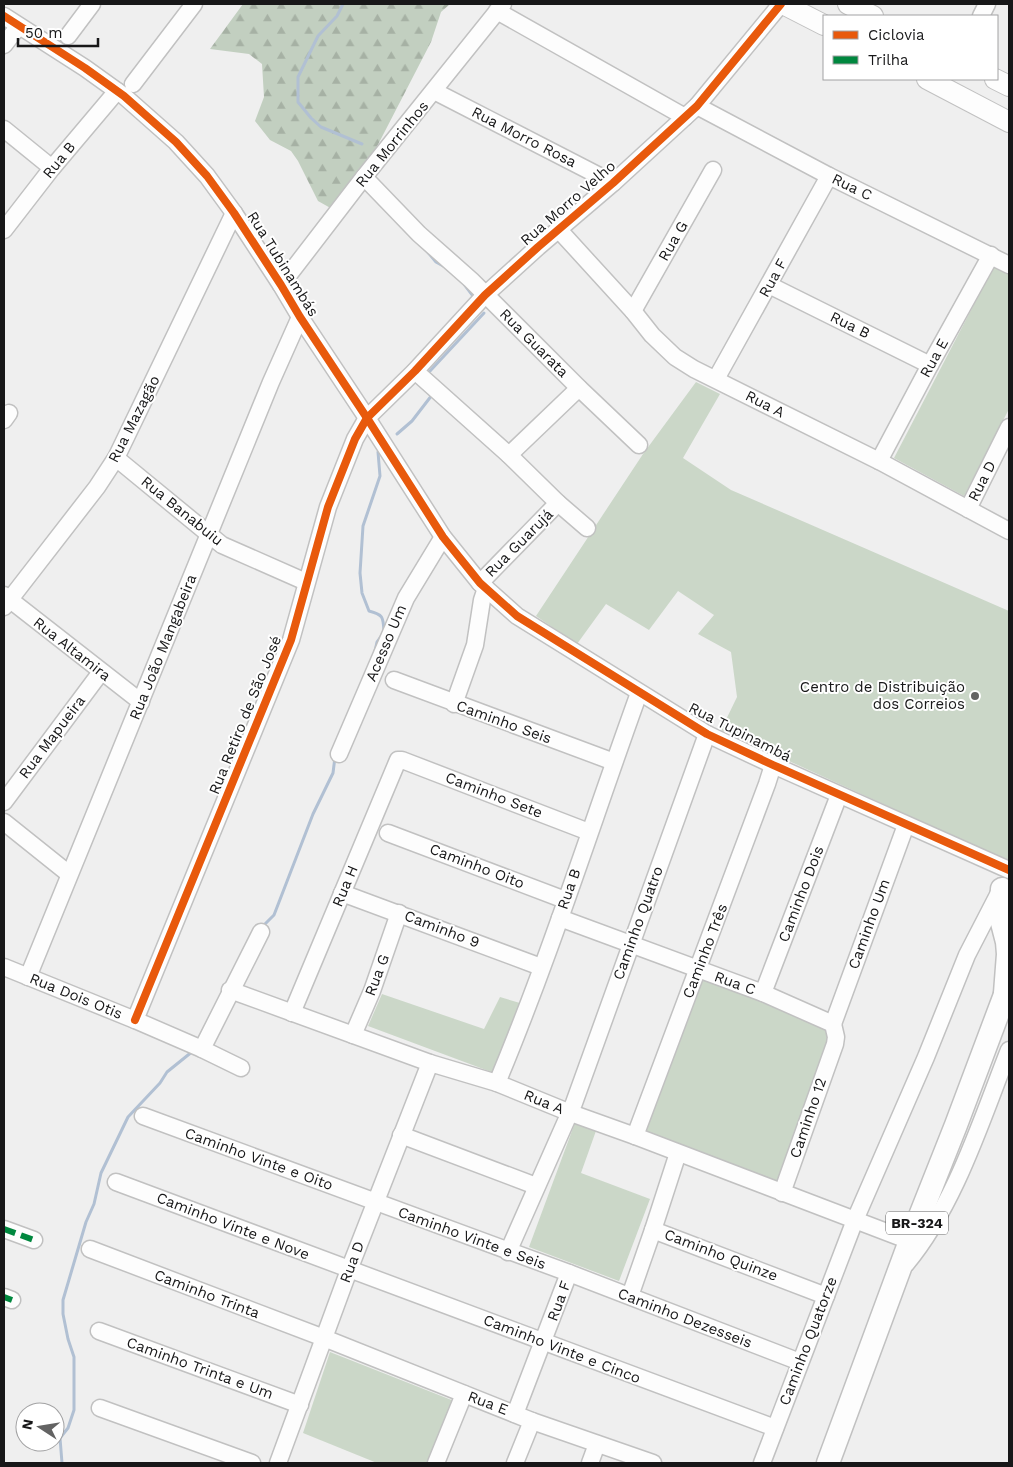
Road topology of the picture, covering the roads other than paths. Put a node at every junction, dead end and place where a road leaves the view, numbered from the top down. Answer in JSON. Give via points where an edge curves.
{"nodes":[{"id":1,"x":92,"y":4,"type":"edge"},
{"id":2,"x":194,"y":4,"type":"edge"},
{"id":3,"x":782,"y":4,"type":"edge"},
{"id":4,"x":848,"y":4,"type":"edge"},
{"id":5,"x":500,"y":7,"type":"edge"},
{"id":6,"x":871,"y":15,"type":"edge"},
{"id":7,"x":4,"y":16,"type":"edge"},
{"id":8,"x":823,"y":24,"type":"edge"},
{"id":9,"x":18,"y":27,"type":"junction"},
{"id":10,"x":68,"y":36,"type":"dead end"},
{"id":11,"x":4,"y":44,"type":"edge"},
{"id":12,"x":929,"y":80,"type":"edge"},
{"id":13,"x":997,"y":80,"type":"edge"},
{"id":14,"x":133,"y":84,"type":"dead end"},
{"id":15,"x":1009,"y":86,"type":"edge"},
{"id":16,"x":117,"y":91,"type":"junction"},
{"id":17,"x":434,"y":91,"type":"junction"},
{"id":18,"x":691,"y":112,"type":"junction"},
{"id":19,"x":1009,"y":122,"type":"edge"},
{"id":20,"x":4,"y":129,"type":"edge"},
{"id":21,"x":52,"y":168,"type":"junction"},
{"id":22,"x":714,"y":170,"type":"dead end"},
{"id":23,"x":829,"y":176,"type":"junction"},
{"id":24,"x":364,"y":177,"type":"junction"},
{"id":25,"x":613,"y":183,"type":"junction"},
{"id":26,"x":234,"y":213,"type":"junction"},
{"id":27,"x":4,"y":230,"type":"edge"},
{"id":28,"x":559,"y":230,"type":"junction"},
{"id":29,"x":991,"y":255,"type":"junction"},
{"id":30,"x":1009,"y":264,"type":"edge"},
{"id":31,"x":281,"y":285,"type":"junction"},
{"id":32,"x":769,"y":285,"type":"junction"},
{"id":33,"x":485,"y":295,"type":"junction"},
{"id":34,"x":633,"y":311,"type":"junction"},
{"id":35,"x":300,"y":317,"type":"junction"},
{"id":36,"x":930,"y":365,"type":"junction"},
{"id":37,"x":415,"y":370,"type":"junction"},
{"id":38,"x":716,"y":379,"type":"junction"},
{"id":39,"x":579,"y":388,"type":"junction"},
{"id":40,"x":367,"y":418,"type":"junction"},
{"id":41,"x":1009,"y":427,"type":"edge"},
{"id":42,"x":639,"y":445,"type":"dead end"},
{"id":43,"x":509,"y":455,"type":"junction"},
{"id":44,"x":116,"y":458,"type":"junction"},
{"id":45,"x":879,"y":462,"type":"junction"},
{"id":46,"x":558,"y":503,"type":"junction"},
{"id":47,"x":968,"y":510,"type":"junction"},
{"id":48,"x":588,"y":528,"type":"dead end"},
{"id":49,"x":1009,"y":531,"type":"edge"},
{"id":50,"x":210,"y":534,"type":"junction"},
{"id":51,"x":443,"y":537,"type":"junction"},
{"id":52,"x":306,"y":582,"type":"junction"},
{"id":53,"x":483,"y":585,"type":"junction"},
{"id":54,"x":6,"y":601,"type":"edge"},
{"id":55,"x":101,"y":672,"type":"junction"},
{"id":56,"x":394,"y":680,"type":"dead end"},
{"id":57,"x":639,"y":693,"type":"junction"},
{"id":58,"x":140,"y":702,"type":"junction"},
{"id":59,"x":454,"y":704,"type":"junction"},
{"id":60,"x":707,"y":734,"type":"junction"},
{"id":61,"x":339,"y":754,"type":"dead end"},
{"id":62,"x":398,"y":760,"type":"joint"},
{"id":63,"x":614,"y":762,"type":"junction"},
{"id":64,"x":772,"y":765,"type":"junction"},
{"id":65,"x":839,"y":795,"type":"junction"},
{"id":66,"x":4,"y":802,"type":"edge"},
{"id":67,"x":4,"y":822,"type":"edge"},
{"id":68,"x":906,"y":825,"type":"junction"},
{"id":69,"x":589,"y":832,"type":"junction"},
{"id":70,"x":388,"y":833,"type":"dead end"},
{"id":71,"x":69,"y":874,"type":"junction"},
{"id":72,"x":1007,"y":885,"type":"edge"},
{"id":73,"x":342,"y":893,"type":"junction"},
{"id":74,"x":566,"y":900,"type":"junction"},
{"id":75,"x":399,"y":913,"type":"junction"},
{"id":76,"x":560,"y":918,"type":"junction"},
{"id":77,"x":261,"y":932,"type":"dead end"},
{"id":78,"x":630,"y":945,"type":"junction"},
{"id":79,"x":4,"y":967,"type":"edge"},
{"id":80,"x":541,"y":967,"type":"junction"},
{"id":81,"x":698,"y":970,"type":"junction"},
{"id":82,"x":28,"y":977,"type":"junction"},
{"id":83,"x":1007,"y":989,"type":"edge"},
{"id":84,"x":230,"y":990,"type":"junction"},
{"id":85,"x":763,"y":994,"type":"junction"},
{"id":86,"x":292,"y":1013,"type":"junction"},
{"id":87,"x":135,"y":1020,"type":"junction"},
{"id":88,"x":833,"y":1024,"type":"junction"},
{"id":89,"x":353,"y":1035,"type":"junction"},
{"id":90,"x":195,"y":1046,"type":"junction"},
{"id":91,"x":1009,"y":1050,"type":"edge"},
{"id":92,"x":430,"y":1063,"type":"junction"},
{"id":93,"x":241,"y":1068,"type":"dead end"},
{"id":94,"x":496,"y":1084,"type":"junction"},
{"id":95,"x":568,"y":1112,"type":"junction"},
{"id":96,"x":143,"y":1116,"type":"dead end"},
{"id":97,"x":401,"y":1135,"type":"junction"},
{"id":98,"x":635,"y":1136,"type":"junction"},
{"id":99,"x":678,"y":1153,"type":"junction"},
{"id":100,"x":116,"y":1182,"type":"dead end"},
{"id":101,"x":536,"y":1186,"type":"junction"},
{"id":102,"x":782,"y":1192,"type":"junction"},
{"id":103,"x":376,"y":1202,"type":"junction"},
{"id":104,"x":855,"y":1220,"type":"junction"},
{"id":105,"x":4,"y":1230,"type":"edge"},
{"id":106,"x":653,"y":1230,"type":"junction"},
{"id":107,"x":34,"y":1240,"type":"dead end"},
{"id":108,"x":910,"y":1241,"type":"junction"},
{"id":109,"x":90,"y":1249,"type":"dead end"},
{"id":110,"x":508,"y":1252,"type":"junction"},
{"id":111,"x":349,"y":1270,"type":"junction"},
{"id":112,"x":569,"y":1273,"type":"junction"},
{"id":113,"x":898,"y":1273,"type":"junction"},
{"id":114,"x":630,"y":1296,"type":"junction"},
{"id":115,"x":826,"y":1296,"type":"junction"},
{"id":116,"x":99,"y":1331,"type":"dead end"},
{"id":117,"x":324,"y":1338,"type":"junction"},
{"id":118,"x":544,"y":1342,"type":"junction"},
{"id":119,"x":800,"y":1362,"type":"junction"},
{"id":120,"x":464,"y":1394,"type":"junction"},
{"id":121,"x":300,"y":1405,"type":"junction"},
{"id":122,"x":100,"y":1408,"type":"dead end"},
{"id":123,"x":515,"y":1414,"type":"junction"},
{"id":124,"x":532,"y":1421,"type":"junction"},
{"id":125,"x":775,"y":1428,"type":"junction"},
{"id":126,"x":601,"y":1445,"type":"junction"},
{"id":127,"x":252,"y":1463,"type":"edge"},
{"id":128,"x":278,"y":1463,"type":"edge"},
{"id":129,"x":436,"y":1463,"type":"edge"},
{"id":130,"x":515,"y":1463,"type":"edge"},
{"id":131,"x":590,"y":1463,"type":"edge"},
{"id":132,"x":606,"y":1463,"type":"edge"},
{"id":133,"x":653,"y":1463,"type":"edge"},
{"id":134,"x":762,"y":1463,"type":"edge"},
{"id":135,"x":828,"y":1463,"type":"edge"}],
"edges":[{"from":1,"to":10,"type":"street"},
{"from":2,"to":14,"type":"street"},
{"from":3,"to":8,"type":"main road"},
{"from":3,"to":18,"type":"street","name":"Rua Morro Velho"},
{"from":4,"to":6,"type":"main road"},
{"from":5,"to":17,"type":"street","name":"Rua Morrinhos"},
{"from":5,"to":18,"type":"street","name":"Rua C"},
{"from":7,"to":9,"type":"street","name":"Rua Tubinambás"},
{"from":9,"to":11,"type":"street"},
{"from":9,"to":16,"type":"street","name":"Rua Tubinambás"},
{"from":12,"to":19,"type":"main road"},
{"from":13,"to":15,"type":"main road"},
{"from":16,"to":21,"type":"street","name":"Rua B"},
{"from":16,"to":26,"type":"street","name":"Rua Tubinambás","via":[[189,155]]},
{"from":17,"to":24,"type":"street","name":"Rua Morrinhos"},
{"from":17,"to":25,"type":"street","name":"Rua Morro Rosa"},
{"from":18,"to":23,"type":"street","name":"Rua C"},
{"from":18,"to":25,"type":"street","name":"Rua Morro Velho"},
{"from":20,"to":21,"type":"street"},
{"from":21,"to":27,"type":"street","name":"Rua B"},
{"from":22,"to":34,"type":"street","name":"Rua G"},
{"from":23,"to":29,"type":"street","name":"Rua C"},
{"from":23,"to":32,"type":"street","name":"Rua F"},
{"from":24,"to":31,"type":"street","name":"Rua Morrinhos"},
{"from":24,"to":33,"type":"street","name":"Rua Guarata"},
{"from":25,"to":28,"type":"street","name":"Rua Morro Velho"},
{"from":26,"to":31,"type":"street","name":"Rua Tubinambás"},
{"from":26,"to":44,"type":"street","name":"Rua Mazagão"},
{"from":28,"to":33,"type":"street","name":"Rua Morro Velho"},
{"from":28,"to":34,"type":"street","name":"Rua A"},
{"from":29,"to":30,"type":"street","name":"Rua C"},
{"from":29,"to":36,"type":"street","name":"Rua E"},
{"from":31,"to":35,"type":"street","name":"Rua Tubinambás"},
{"from":32,"to":36,"type":"street","name":"Rua B"},
{"from":32,"to":38,"type":"street","name":"Rua F"},
{"from":33,"to":37,"type":"street","name":"Rua Morro Velho"},
{"from":33,"to":39,"type":"street","name":"Rua Guarata"},
{"from":34,"to":38,"type":"street","name":"Rua A","via":[[674,357]]},
{"from":35,"to":40,"type":"street","name":"Rua Tubinambás"},
{"from":35,"to":50,"type":"street","name":"Rua João Mangabeira"},
{"from":36,"to":45,"type":"street","name":"Rua E"},
{"from":37,"to":40,"type":"street","name":"Rua Morro Velho"},
{"from":37,"to":43,"type":"street"},
{"from":38,"to":45,"type":"street","name":"Rua A"},
{"from":39,"to":42,"type":"street","name":"Rua Guarata"},
{"from":39,"to":43,"type":"street"},
{"from":40,"to":51,"type":"street","name":"Rua Tubinambás"},
{"from":40,"to":52,"type":"street","name":"Rua Retiro de São José","via":[[328,507]]},
{"from":41,"to":47,"type":"street","name":"Rua D"},
{"from":43,"to":46,"type":"street"},
{"from":44,"to":50,"type":"street","name":"Rua Banabuiu"},
{"from":44,"to":54,"type":"street","name":"Rua Mazagão"},
{"from":45,"to":47,"type":"street","name":"Rua A"},
{"from":46,"to":48,"type":"street"},
{"from":46,"to":53,"type":"street","name":"Rua Guarujá"},
{"from":47,"to":49,"type":"street","name":"Rua A"},
{"from":50,"to":52,"type":"street","name":"Rua Banabuiu","via":[[230,549]]},
{"from":50,"to":58,"type":"street","name":"Rua João Mangabeira"},
{"from":51,"to":53,"type":"street","name":"Rua Tubinambás"},
{"from":51,"to":61,"type":"street","name":"Acesso Um","via":[[406,598]]},
{"from":52,"to":87,"type":"street","name":"Rua Retiro de São José","via":[[291,640]]},
{"from":53,"to":57,"type":"street","name":"Rua Tupinambá","via":[[517,616]]},
{"from":53,"to":59,"type":"street","via":[[475,645]]},
{"from":54,"to":55,"type":"street","name":"Rua Altamira"},
{"from":55,"to":58,"type":"street","name":"Rua Altamira"},
{"from":55,"to":66,"type":"street","name":"Rua Mapueira"},
{"from":56,"to":59,"type":"street","name":"Caminho Seis"},
{"from":57,"to":60,"type":"street","name":"Rua Tupinambá"},
{"from":57,"to":63,"type":"street","name":"Rua B"},
{"from":58,"to":71,"type":"street","name":"Rua João Mangabeira"},
{"from":59,"to":63,"type":"street","name":"Caminho Seis"},
{"from":60,"to":64,"type":"street","name":"Rua Tupinambá"},
{"from":60,"to":78,"type":"street","name":"Caminho Quatro"},
{"from":62,"to":69,"type":"street","name":"Caminho Sete"},
{"from":62,"to":73,"type":"street","name":"Rua H"},
{"from":63,"to":69,"type":"street","name":"Rua B"},
{"from":64,"to":65,"type":"street","name":"Rua Tupinambá"},
{"from":64,"to":81,"type":"street","name":"Caminho Três"},
{"from":65,"to":68,"type":"street","name":"Rua Tupinambá"},
{"from":65,"to":85,"type":"street","name":"Caminho Dois"},
{"from":67,"to":71,"type":"street"},
{"from":68,"to":72,"type":"street","name":"Rua Tupinambá"},
{"from":68,"to":88,"type":"street","name":"Caminho Um"},
{"from":69,"to":74,"type":"street","name":"Rua B"},
{"from":70,"to":74,"type":"street","name":"Caminho Oito"},
{"from":71,"to":82,"type":"street","name":"Rua João Mangabeira"},
{"from":72,"to":83,"type":"highway","via":[[1000,915],[1007,942]]},
{"from":72,"to":104,"type":"street","name":"Caminho Quatorze","via":[[967,955]]},
{"from":73,"to":75,"type":"street","name":"Caminho 9"},
{"from":73,"to":86,"type":"street","name":"Rua H"},
{"from":74,"to":76,"type":"street","name":"Rua B"},
{"from":75,"to":80,"type":"street","name":"Caminho 9"},
{"from":75,"to":89,"type":"street","name":"Rua G"},
{"from":76,"to":78,"type":"street","name":"Rua C"},
{"from":76,"to":80,"type":"street","name":"Rua B"},
{"from":77,"to":84,"type":"street"},
{"from":78,"to":81,"type":"street","name":"Rua C"},
{"from":78,"to":95,"type":"street","name":"Caminho Quatro"},
{"from":79,"to":82,"type":"street","name":"Rua Dois Otis"},
{"from":80,"to":94,"type":"street","name":"Rua B"},
{"from":81,"to":85,"type":"street","name":"Rua C"},
{"from":81,"to":98,"type":"street","name":"Caminho Três"},
{"from":82,"to":87,"type":"street","name":"Rua Dois Otis"},
{"from":83,"to":108,"type":"highway","number":"BR-324"},
{"from":84,"to":86,"type":"street","name":"Rua A"},
{"from":84,"to":90,"type":"street"},
{"from":85,"to":88,"type":"street","name":"Rua C"},
{"from":86,"to":89,"type":"street","name":"Rua A"},
{"from":87,"to":90,"type":"street","name":"Rua Dois Otis"},
{"from":88,"to":102,"type":"street","name":"Caminho 12","via":[[835,1044]]},
{"from":89,"to":92,"type":"street","name":"Rua A"},
{"from":90,"to":93,"type":"street"},
{"from":91,"to":113,"type":"street","via":[[952,1192],[922,1244]]},
{"from":92,"to":94,"type":"street","name":"Rua A"},
{"from":92,"to":97,"type":"street","name":"Rua D"},
{"from":94,"to":95,"type":"street","name":"Rua A"},
{"from":95,"to":98,"type":"street","name":"Rua A"},
{"from":95,"to":101,"type":"street","name":"Caminho Quatro"},
{"from":96,"to":103,"type":"street","name":"Caminho Vinte e Oito"},
{"from":97,"to":101,"type":"street"},
{"from":97,"to":103,"type":"street","name":"Rua D"},
{"from":98,"to":99,"type":"street","name":"Rua A"},
{"from":99,"to":102,"type":"street","name":"Rua A"},
{"from":99,"to":106,"type":"street"},
{"from":100,"to":111,"type":"street","name":"Caminho Vinte e Nove"},
{"from":101,"to":110,"type":"street","name":"Caminho Quatro"},
{"from":102,"to":104,"type":"street","name":"Rua A"},
{"from":103,"to":110,"type":"street","name":"Caminho Vinte e Seis"},
{"from":103,"to":111,"type":"street","name":"Rua D"},
{"from":104,"to":108,"type":"street","name":"Rua A"},
{"from":104,"to":115,"type":"street","name":"Caminho Quatorze"},
{"from":105,"to":107,"type":"street"},
{"from":106,"to":114,"type":"street","name":"Caminho Quinze"},
{"from":106,"to":115,"type":"street","name":"Caminho Quinze"},
{"from":108,"to":113,"type":"highway","number":"BR-324"},
{"from":109,"to":117,"type":"street","name":"Caminho Trinta"},
{"from":110,"to":112,"type":"street","name":"Caminho Vinte e Seis"},
{"from":111,"to":117,"type":"street","name":"Rua D"},
{"from":111,"to":118,"type":"street","name":"Caminho Vinte e Cinco"},
{"from":112,"to":114,"type":"street","name":"Caminho Dezesseis"},
{"from":112,"to":118,"type":"street","name":"Rua F"},
{"from":113,"to":135,"type":"highway","number":"BR-324"},
{"from":114,"to":119,"type":"street","name":"Caminho Dezesseis"},
{"from":115,"to":119,"type":"street","name":"Caminho Quatorze"},
{"from":116,"to":121,"type":"street","name":"Caminho Trinta e Um"},
{"from":117,"to":120,"type":"street","name":"Rua E"},
{"from":117,"to":121,"type":"street","name":"Rua D"},
{"from":118,"to":123,"type":"street","name":"Rua F"},
{"from":118,"to":125,"type":"street","name":"Caminho Vinte e Cinco"},
{"from":119,"to":125,"type":"street","name":"Caminho Quatorze"},
{"from":120,"to":123,"type":"street","name":"Rua E"},
{"from":120,"to":129,"type":"street"},
{"from":121,"to":128,"type":"street","name":"Rua D"},
{"from":122,"to":127,"type":"street"},
{"from":123,"to":124,"type":"street","name":"Rua E"},
{"from":124,"to":126,"type":"street","name":"Rua E"},
{"from":124,"to":130,"type":"street"},
{"from":125,"to":134,"type":"street","name":"Caminho Quatorze"},
{"from":126,"to":131,"type":"street"},
{"from":126,"to":132,"type":"street"},
{"from":126,"to":133,"type":"street","name":"Rua E"}]}
